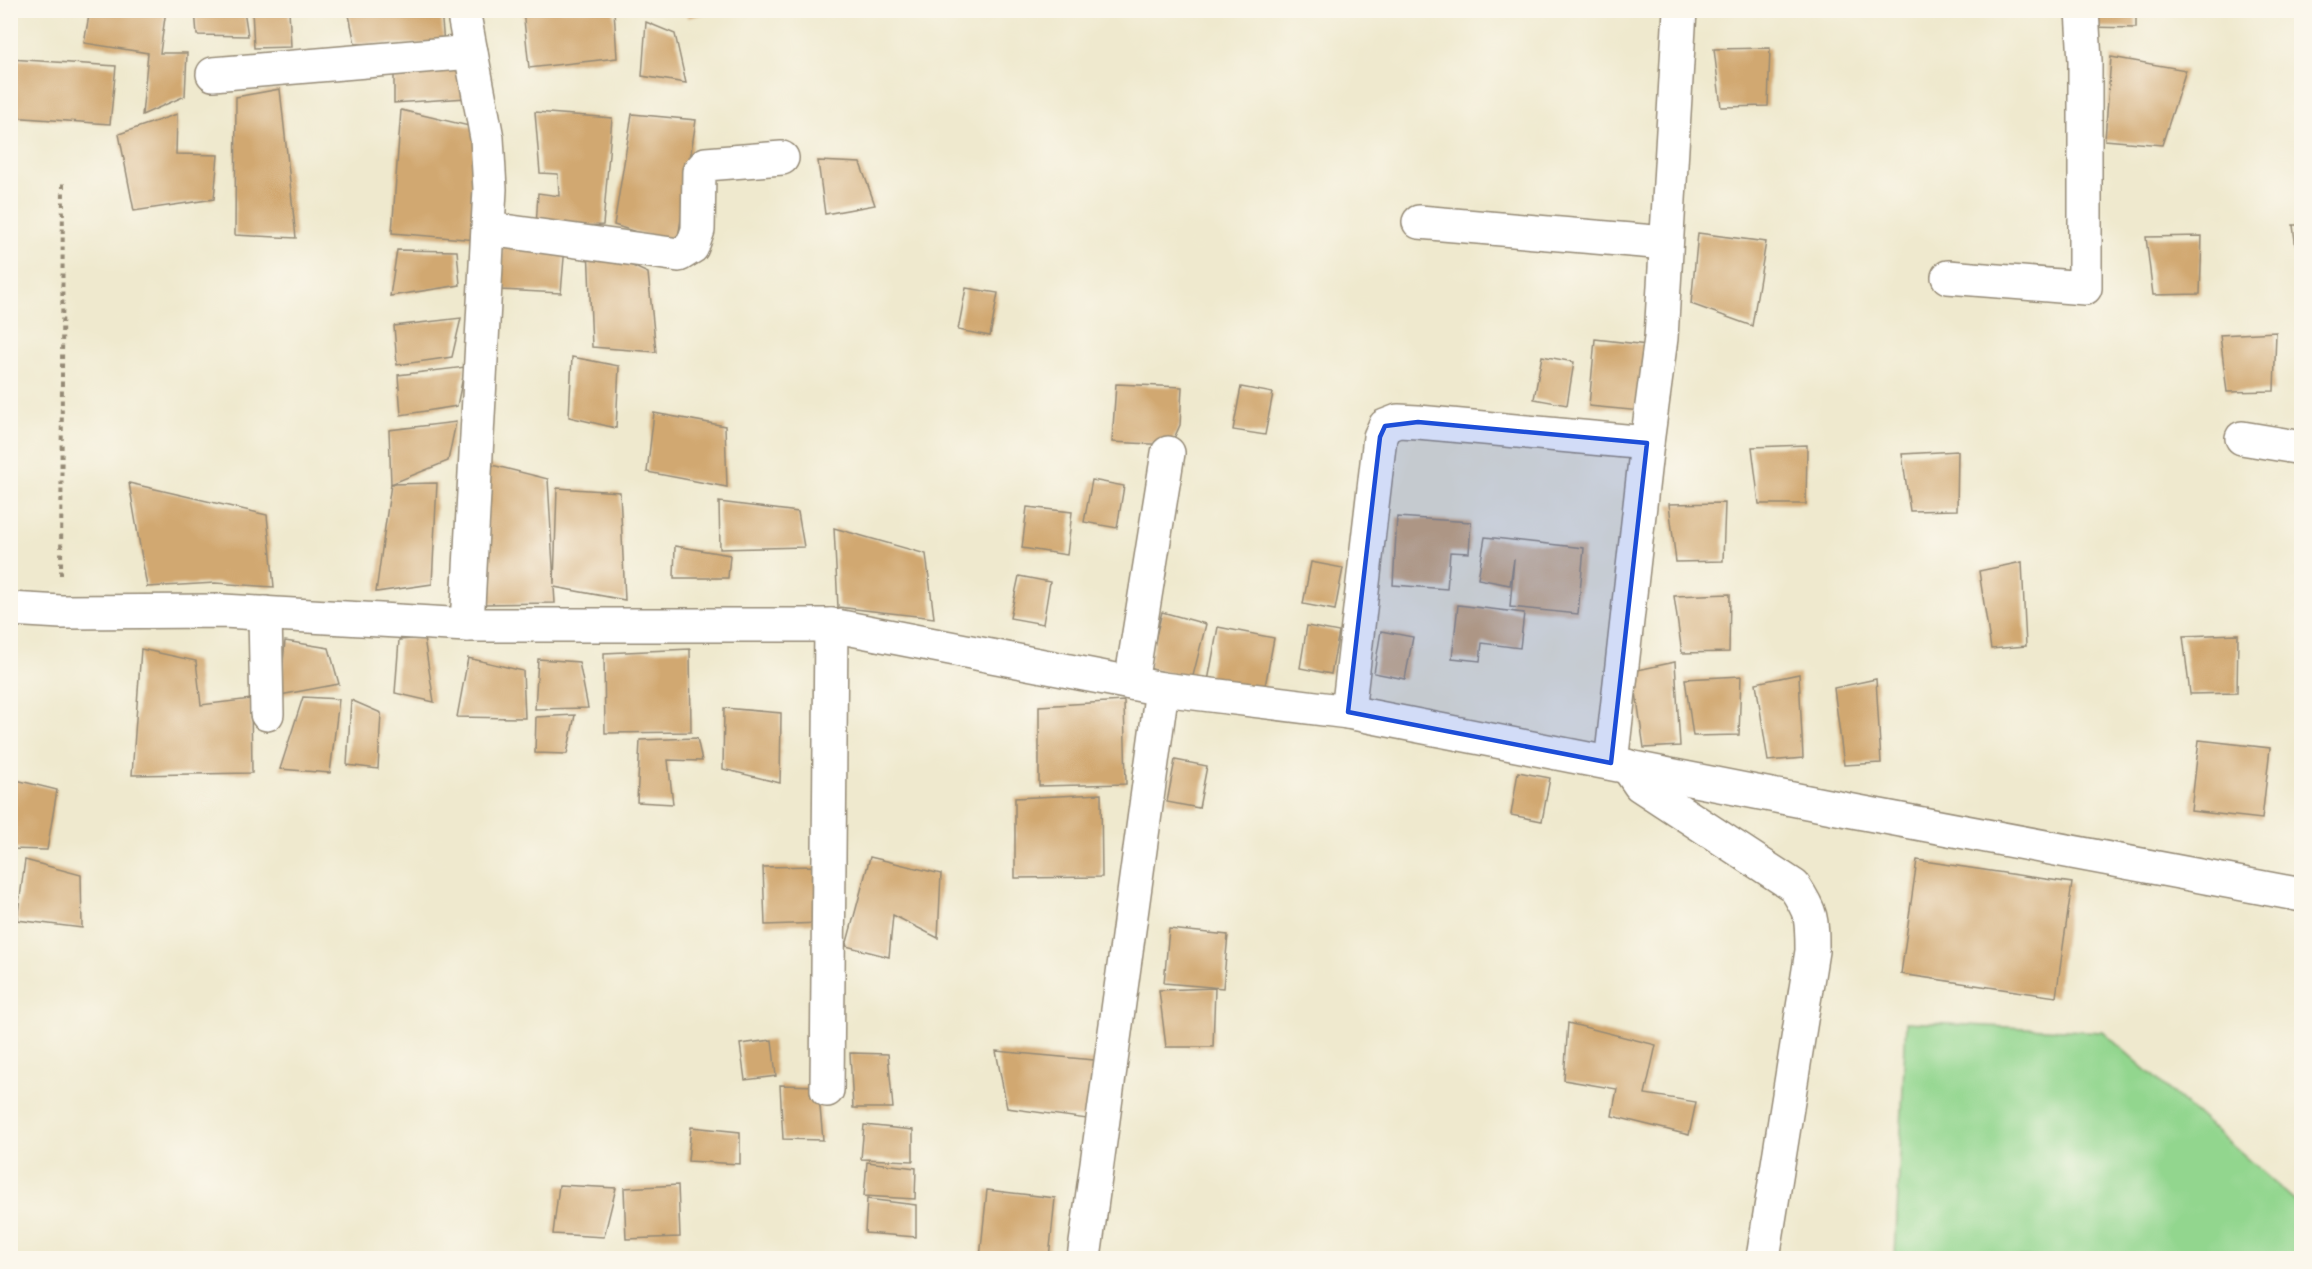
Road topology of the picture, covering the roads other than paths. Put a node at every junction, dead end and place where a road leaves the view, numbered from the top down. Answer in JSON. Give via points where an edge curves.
{"nodes":[{"id":1,"x":463,"y":10,"type":"edge"},
{"id":2,"x":1680,"y":10,"type":"edge"},
{"id":3,"x":2082,"y":10,"type":"edge"},
{"id":4,"x":471,"y":52,"type":"junction"},
{"id":5,"x":213,"y":74,"type":"dead end"},
{"id":6,"x":782,"y":158,"type":"dead end"},
{"id":7,"x":1419,"y":222,"type":"dead end"},
{"id":8,"x":489,"y":229,"type":"junction"},
{"id":9,"x":1666,"y":243,"type":"junction"},
{"id":10,"x":1948,"y":277,"type":"dead end"},
{"id":11,"x":2242,"y":438,"type":"dead end"},
{"id":12,"x":1647,"y":443,"type":"junction"},
{"id":13,"x":2301,"y":448,"type":"edge"},
{"id":14,"x":1168,"y":453,"type":"dead end"},
{"id":15,"x":10,"y":609,"type":"edge"},
{"id":16,"x":265,"y":613,"type":"junction"},
{"id":17,"x":467,"y":625,"type":"junction"},
{"id":18,"x":831,"y":625,"type":"junction"},
{"id":19,"x":1146,"y":686,"type":"junction"},
{"id":20,"x":1348,"y":712,"type":"junction"},
{"id":21,"x":267,"y":714,"type":"dead end"},
{"id":22,"x":1619,"y":764,"type":"junction"},
{"id":23,"x":2301,"y":895,"type":"edge"},
{"id":24,"x":826,"y":1090,"type":"dead end"},
{"id":25,"x":1084,"y":1258,"type":"edge"},
{"id":26,"x":1763,"y":1258,"type":"edge"}],
"edges":[{"from":1,"to":4,"type":"street"},
{"from":2,"to":9,"type":"street"},
{"from":3,"to":10,"type":"street","via":[[2085,288]]},
{"from":4,"to":5,"type":"street"},
{"from":4,"to":8,"type":"street","via":[[487,138]]},
{"from":6,"to":8,"type":"street","via":[[706,164],[699,172],[698,230],[692,247],[679,255]]},
{"from":7,"to":9,"type":"street"},
{"from":8,"to":17,"type":"street"},
{"from":9,"to":12,"type":"street","via":[[1661,338]]},
{"from":11,"to":13,"type":"street"},
{"from":12,"to":20,"type":"street","via":[[1418,422],[1398,421],[1385,426],[1380,437]]},
{"from":12,"to":22,"type":"street"},
{"from":14,"to":19,"type":"street"},
{"from":15,"to":16,"type":"street"},
{"from":16,"to":17,"type":"street"},
{"from":16,"to":21,"type":"street"},
{"from":17,"to":18,"type":"street"},
{"from":18,"to":19,"type":"street"},
{"from":18,"to":24,"type":"street"},
{"from":19,"to":20,"type":"street"},
{"from":19,"to":25,"type":"street"},
{"from":20,"to":22,"type":"street"},
{"from":22,"to":23,"type":"street"},
{"from":22,"to":26,"type":"street","via":[[1640,785],[1794,886],[1808,907],[1812,951]]}]}
